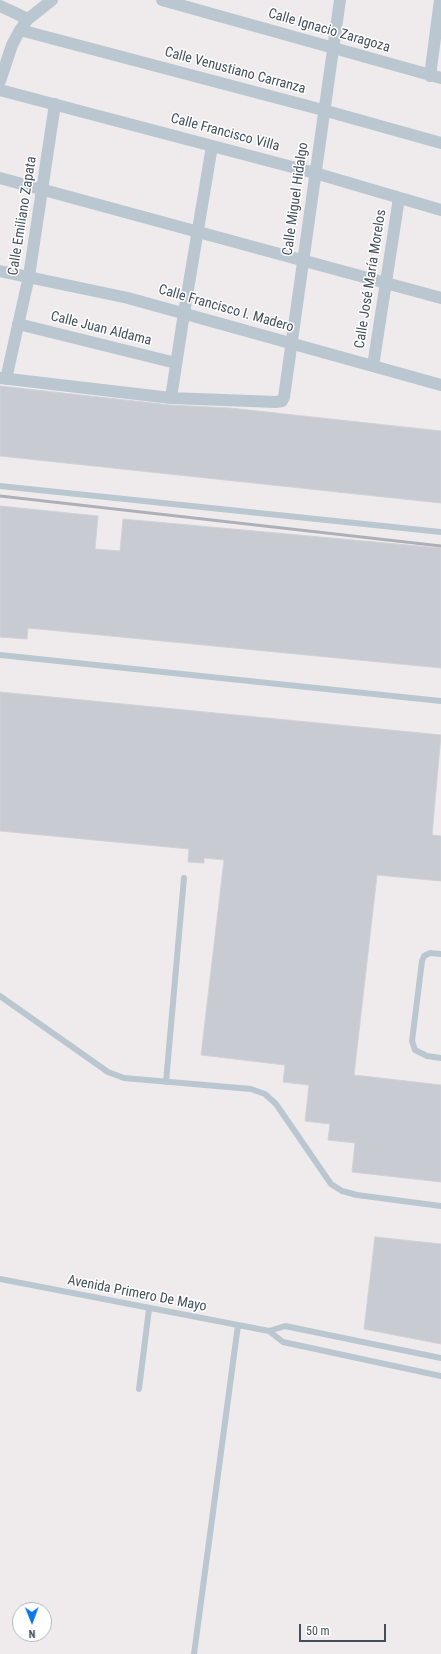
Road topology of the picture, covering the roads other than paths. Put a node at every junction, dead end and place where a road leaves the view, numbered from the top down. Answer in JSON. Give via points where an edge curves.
{"nodes":[{"id":1,"x":52,"y":0,"type":"edge"},
{"id":2,"x":162,"y":0,"type":"edge"},
{"id":3,"x":340,"y":0,"type":"edge"},
{"id":4,"x":440,"y":5,"type":"edge"},
{"id":5,"x":0,"y":6,"type":"edge"},
{"id":6,"x":28,"y":18,"type":"junction"},
{"id":7,"x":20,"y":30,"type":"junction"},
{"id":8,"x":334,"y":48,"type":"junction"},
{"id":9,"x":436,"y":77,"type":"edge"},
{"id":10,"x":0,"y":81,"type":"edge"},
{"id":11,"x":0,"y":90,"type":"edge"},
{"id":12,"x":55,"y":104,"type":"junction"},
{"id":13,"x":323,"y":110,"type":"junction"},
{"id":14,"x":441,"y":143,"type":"edge"},
{"id":15,"x":212,"y":146,"type":"junction"},
{"id":16,"x":315,"y":173,"type":"junction"},
{"id":17,"x":0,"y":178,"type":"edge"},
{"id":18,"x":42,"y":190,"type":"junction"},
{"id":19,"x":399,"y":198,"type":"junction"},
{"id":20,"x":441,"y":210,"type":"edge"},
{"id":21,"x":198,"y":232,"type":"junction"},
{"id":22,"x":303,"y":260,"type":"junction"},
{"id":23,"x":0,"y":271,"type":"edge"},
{"id":24,"x":29,"y":276,"type":"junction"},
{"id":25,"x":386,"y":283,"type":"junction"},
{"id":26,"x":441,"y":298,"type":"edge"},
{"id":27,"x":184,"y":313,"type":"junction"},
{"id":28,"x":18,"y":324,"type":"junction"},
{"id":29,"x":291,"y":343,"type":"junction"},
{"id":30,"x":176,"y":363,"type":"junction"},
{"id":31,"x":373,"y":366,"type":"junction"},
{"id":32,"x":3,"y":378,"type":"edge"},
{"id":33,"x":441,"y":384,"type":"edge"},
{"id":34,"x":171,"y":398,"type":"junction"},
{"id":35,"x":0,"y":486,"type":"edge"},
{"id":36,"x":441,"y":532,"type":"edge"},
{"id":37,"x":0,"y":655,"type":"edge"},
{"id":38,"x":441,"y":701,"type":"edge"},
{"id":39,"x":184,"y":878,"type":"dead end"},
{"id":40,"x":441,"y":954,"type":"edge"},
{"id":41,"x":0,"y":996,"type":"edge"},
{"id":42,"x":441,"y":1058,"type":"edge"},
{"id":43,"x":166,"y":1082,"type":"junction"},
{"id":44,"x":441,"y":1206,"type":"edge"},
{"id":45,"x":0,"y":1279,"type":"edge"},
{"id":46,"x":149,"y":1309,"type":"junction"},
{"id":47,"x":238,"y":1325,"type":"junction"},
{"id":48,"x":269,"y":1331,"type":"junction"},
{"id":49,"x":441,"y":1358,"type":"edge"},
{"id":50,"x":441,"y":1376,"type":"edge"},
{"id":51,"x":138,"y":1388,"type":"dead end"},
{"id":52,"x":194,"y":1654,"type":"edge"}],
"edges":[{"from":1,"to":6,"type":"street"},
{"from":2,"to":8,"type":"street","name":"Calle Ignacio Zaragoza"},
{"from":3,"to":8,"type":"street","name":"Calle Miguel Hidalgo"},
{"from":4,"to":9,"type":"street"},
{"from":5,"to":6,"type":"street"},
{"from":6,"to":7,"type":"street"},
{"from":7,"to":10,"type":"street"},
{"from":7,"to":13,"type":"street","name":"Calle Venustiano Carranza"},
{"from":8,"to":9,"type":"street","name":"Calle Ignacio Zaragoza"},
{"from":8,"to":13,"type":"street","name":"Calle Miguel Hidalgo"},
{"from":11,"to":12,"type":"street","name":"Calle Francisco Villa"},
{"from":12,"to":15,"type":"street","name":"Calle Francisco Villa"},
{"from":12,"to":18,"type":"street","name":"Calle Emiliano Zapata"},
{"from":13,"to":14,"type":"street","name":"Calle Venustiano Carranza"},
{"from":13,"to":16,"type":"street","name":"Calle Miguel Hidalgo"},
{"from":15,"to":16,"type":"street","name":"Calle Francisco Villa"},
{"from":15,"to":21,"type":"street"},
{"from":16,"to":19,"type":"street","name":"Calle Francisco Villa"},
{"from":16,"to":22,"type":"street","name":"Calle Miguel Hidalgo"},
{"from":17,"to":18,"type":"street"},
{"from":18,"to":21,"type":"street"},
{"from":18,"to":24,"type":"street","name":"Calle Emiliano Zapata"},
{"from":19,"to":20,"type":"street","name":"Calle Francisco Villa"},
{"from":19,"to":25,"type":"street","name":"Calle José María Morelos"},
{"from":21,"to":22,"type":"street"},
{"from":21,"to":27,"type":"street"},
{"from":22,"to":25,"type":"street"},
{"from":22,"to":29,"type":"street","name":"Calle Miguel Hidalgo"},
{"from":23,"to":24,"type":"street","name":"Calle Francisco I. Madero"},
{"from":24,"to":27,"type":"street","name":"Calle Francisco I. Madero"},
{"from":24,"to":28,"type":"street","name":"Calle Emiliano Zapata"},
{"from":25,"to":26,"type":"street"},
{"from":25,"to":31,"type":"street","name":"Calle José María Morelos"},
{"from":27,"to":29,"type":"street","name":"Calle Francisco I. Madero"},
{"from":27,"to":30,"type":"street"},
{"from":28,"to":30,"type":"street","name":"Calle Juan Aldama"},
{"from":28,"to":32,"type":"street","name":"Calle Emiliano Zapata"},
{"from":29,"to":31,"type":"street","name":"Calle Francisco I. Madero"},
{"from":29,"to":34,"type":"street","name":"Calle Miguel Hidalgo","via":[[282,401]]},
{"from":30,"to":34,"type":"street"},
{"from":31,"to":33,"type":"street","name":"Calle Francisco I. Madero"},
{"from":32,"to":34,"type":"street"},
{"from":35,"to":36,"type":"lane"},
{"from":37,"to":38,"type":"lane"},
{"from":39,"to":43,"type":"lane"},
{"from":40,"to":42,"type":"lane","via":[[430,953],[424,956],[422,961],[412,1041],[415,1050],[427,1056]]},
{"from":41,"to":43,"type":"lane","via":[[108,1072],[124,1078]]},
{"from":43,"to":44,"type":"lane","via":[[250,1089],[265,1094],[276,1104],[336,1188],[357,1195]]},
{"from":45,"to":46,"type":"lane","name":"Avenida Primero De Mayo"},
{"from":46,"to":47,"type":"lane","name":"Avenida Primero De Mayo"},
{"from":46,"to":51,"type":"lane"},
{"from":47,"to":48,"type":"lane","name":"Avenida Primero De Mayo"},
{"from":47,"to":52,"type":"lane"},
{"from":48,"to":49,"type":"lane","name":"Avenida Primero De Mayo","via":[[285,1326]]},
{"from":48,"to":50,"type":"lane","name":"Avenida Primero De Mayo","via":[[283,1342]]}]}
